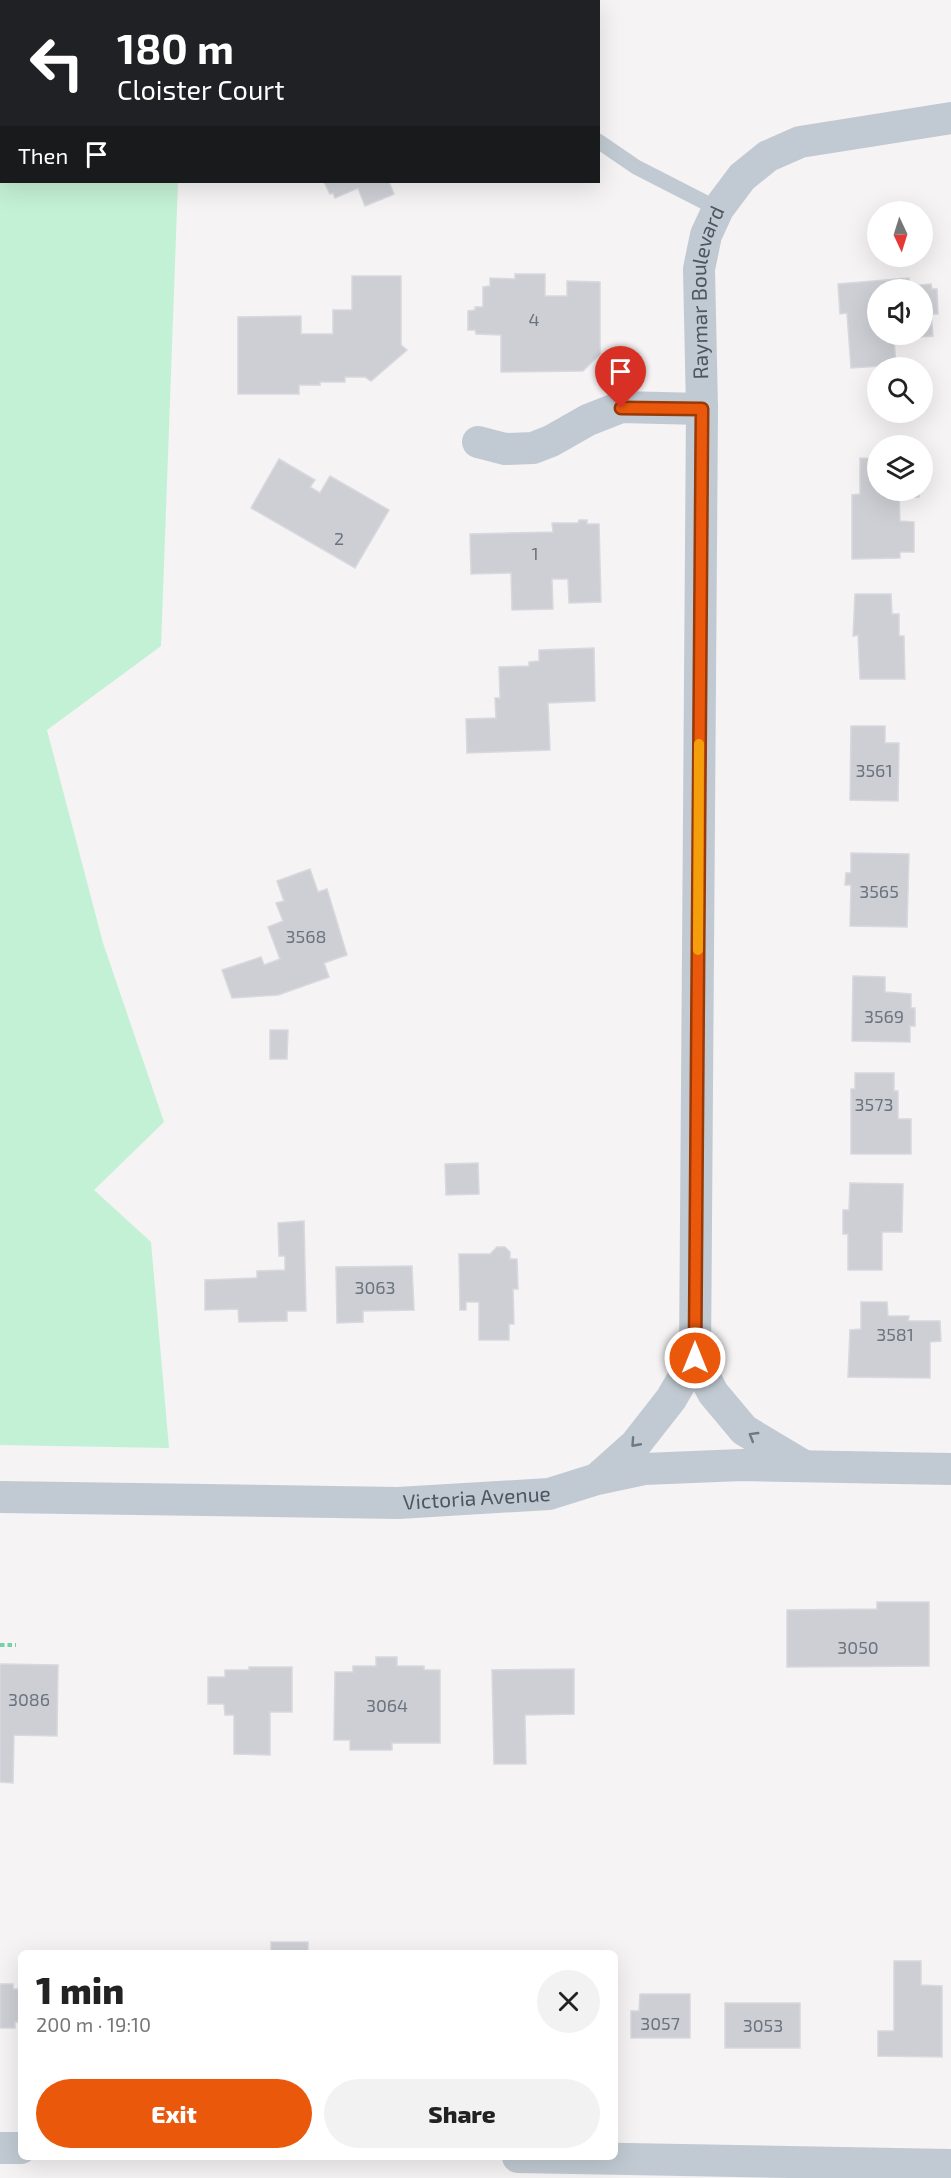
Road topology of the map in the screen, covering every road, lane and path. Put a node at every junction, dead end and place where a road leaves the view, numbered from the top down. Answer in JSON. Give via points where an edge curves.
{"nodes":[{"id":1,"x":951,"y":118,"type":"edge"},
{"id":2,"x":600,"y":142,"type":"edge"},
{"id":3,"x":718,"y":209,"type":"junction"},
{"id":4,"x":702,"y":409,"type":"junction"},
{"id":5,"x":478,"y":442,"type":"dead end"},
{"id":6,"x":695,"y":1358,"type":"junction"},
{"id":7,"x":804,"y":1466,"type":"junction"},
{"id":8,"x":951,"y":1469,"type":"edge"},
{"id":9,"x":597,"y":1479,"type":"junction"},
{"id":10,"x":0,"y":1497,"type":"edge"},
{"id":11,"x":0,"y":1645,"type":"edge"},
{"id":12,"x":16,"y":1645,"type":"dead end"},
{"id":13,"x":0,"y":2148,"type":"edge"},
{"id":14,"x":18,"y":2148,"type":"edge"},
{"id":15,"x":618,"y":2159,"type":"edge"},
{"id":16,"x":951,"y":2165,"type":"edge"}],
"edges":[{"from":1,"to":3,"type":"street","name":"Raymar Boulevard","via":[[800,142],[768,156],[742,177]]},
{"from":2,"to":3,"type":"lane","via":[[636,167]]},
{"from":3,"to":4,"type":"street","name":"Raymar Boulevard","via":[[706,235],[699,269]]},
{"from":4,"to":5,"type":"street","via":[[621,408],[533,448],[505,449]]},
{"from":4,"to":6,"type":"street","name":"Raymar Boulevard"},
{"from":7,"to":6,"type":"street","name":"Raymar Boulevard","one_way":true,"via":[[744,1430],[712,1393]]},
{"from":6,"to":9,"type":"street","name":"Raymar Boulevard","one_way":true,"via":[[671,1399],[635,1445]]},
{"from":7,"to":8,"type":"street","name":"Victoria Avenue"},
{"from":7,"to":9,"type":"street","name":"Victoria Avenue","via":[[644,1469]]},
{"from":9,"to":10,"type":"street","name":"Victoria Avenue","via":[[549,1494],[398,1503]]},
{"from":11,"to":12,"type":"path"},
{"from":13,"to":14,"type":"street"},
{"from":15,"to":16,"type":"street"}]}
